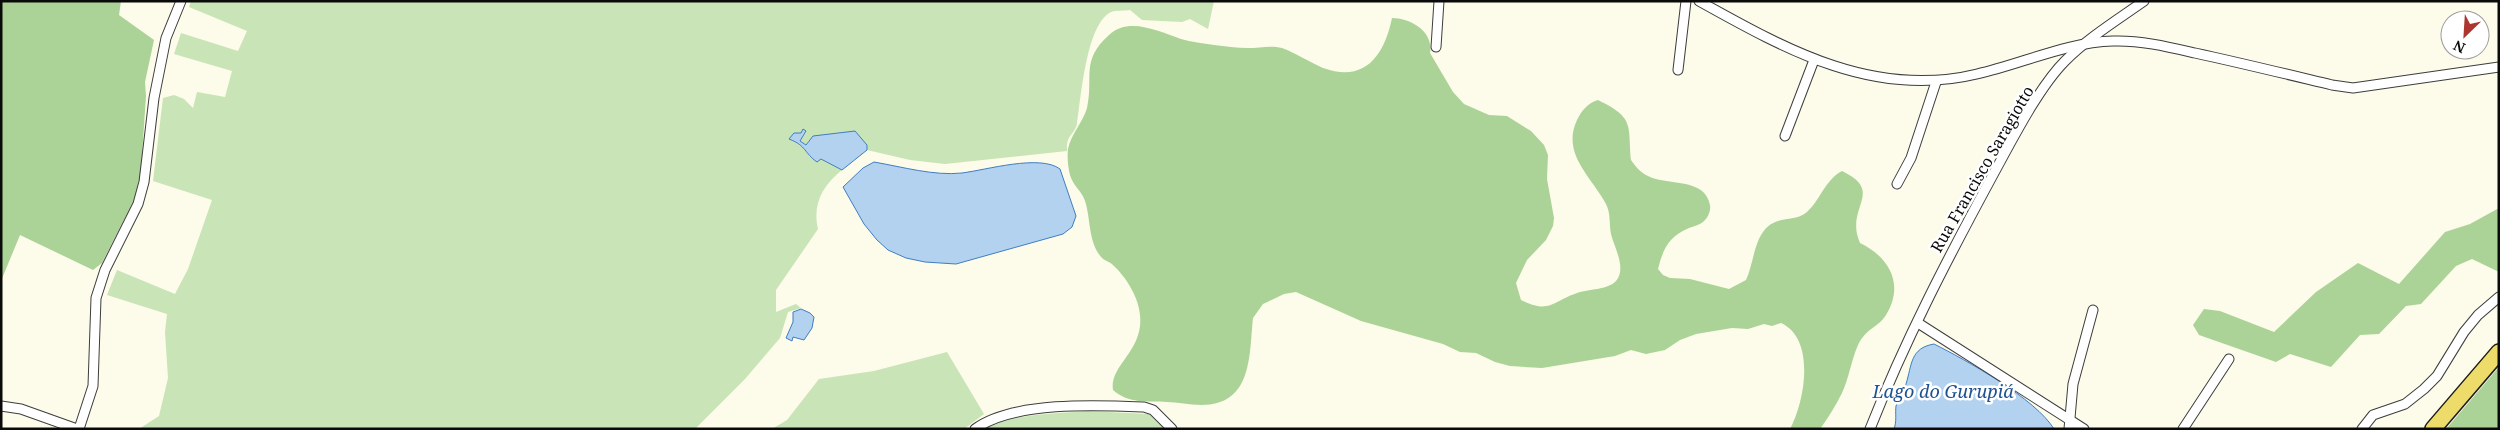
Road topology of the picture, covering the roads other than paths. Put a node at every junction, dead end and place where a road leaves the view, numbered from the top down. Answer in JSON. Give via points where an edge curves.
{"nodes":[{"id":1,"x":181,"y":1,"type":"edge"},
{"id":2,"x":1439,"y":1,"type":"edge"},
{"id":3,"x":1686,"y":1,"type":"edge"},
{"id":4,"x":1699,"y":1,"type":"edge"},
{"id":5,"x":2144,"y":1,"type":"edge"},
{"id":6,"x":2085,"y":44,"type":"junction"},
{"id":7,"x":1436,"y":47,"type":"dead end"},
{"id":8,"x":1814,"y":60,"type":"junction"},
{"id":9,"x":2499,"y":67,"type":"edge"},
{"id":10,"x":1678,"y":70,"type":"dead end"},
{"id":11,"x":1936,"y":82,"type":"junction"},
{"id":12,"x":1785,"y":136,"type":"dead end"},
{"id":13,"x":1897,"y":184,"type":"dead end"},
{"id":14,"x":2499,"y":297,"type":"edge"},
{"id":15,"x":2094,"y":310,"type":"dead end"},
{"id":16,"x":1918,"y":323,"type":"junction"},
{"id":17,"x":2499,"y":352,"type":"edge"},
{"id":18,"x":2229,"y":359,"type":"dead end"},
{"id":19,"x":1,"y":406,"type":"edge"},
{"id":20,"x":2070,"y":424,"type":"edge"},
{"id":21,"x":78,"y":429,"type":"edge"},
{"id":22,"x":975,"y":429,"type":"edge"},
{"id":23,"x":1172,"y":429,"type":"edge"},
{"id":24,"x":1870,"y":429,"type":"edge"},
{"id":25,"x":2084,"y":429,"type":"edge"},
{"id":26,"x":2183,"y":429,"type":"edge"},
{"id":27,"x":2362,"y":429,"type":"edge"},
{"id":28,"x":2433,"y":429,"type":"edge"}],
"edges":[{"from":1,"to":21,"type":"street","via":[[166,38],[142,189],[105,270],[96,298],[93,386]]},
{"from":2,"to":7,"type":"street"},
{"from":3,"to":10,"type":"street"},
{"from":4,"to":8,"type":"street"},
{"from":5,"to":6,"type":"street","name":"Rua Francisco Saragiotto"},
{"from":6,"to":9,"type":"street","via":[[2113,41],[2173,48],[2332,86],[2353,88]]},
{"from":6,"to":11,"type":"street","via":[[1994,70]]},
{"from":6,"to":16,"type":"street","name":"Rua Francisco Saragiotto","via":[[2064,62],[2034,105],[1952,250]]},
{"from":8,"to":11,"type":"street","via":[[1881,79]]},
{"from":8,"to":12,"type":"street"},
{"from":11,"to":13,"type":"street","via":[[1912,158]]},
{"from":14,"to":27,"type":"street","via":[[2464,332],[2437,376],[2424,389],[2405,404],[2373,415]]},
{"from":15,"to":20,"type":"street","via":[[2073,384]]},
{"from":16,"to":20,"type":"street"},
{"from":16,"to":24,"type":"street","name":"Rua Francisco Saragiotto"},
{"from":17,"to":28,"type":"main road"},
{"from":18,"to":26,"type":"street"},
{"from":19,"to":21,"type":"street","via":[[21,409]]},
{"from":20,"to":25,"type":"street"},
{"from":22,"to":23,"type":"street","via":[[996,417],[1009,414],[1086,405],[1144,407],[1153,410]]}]}
